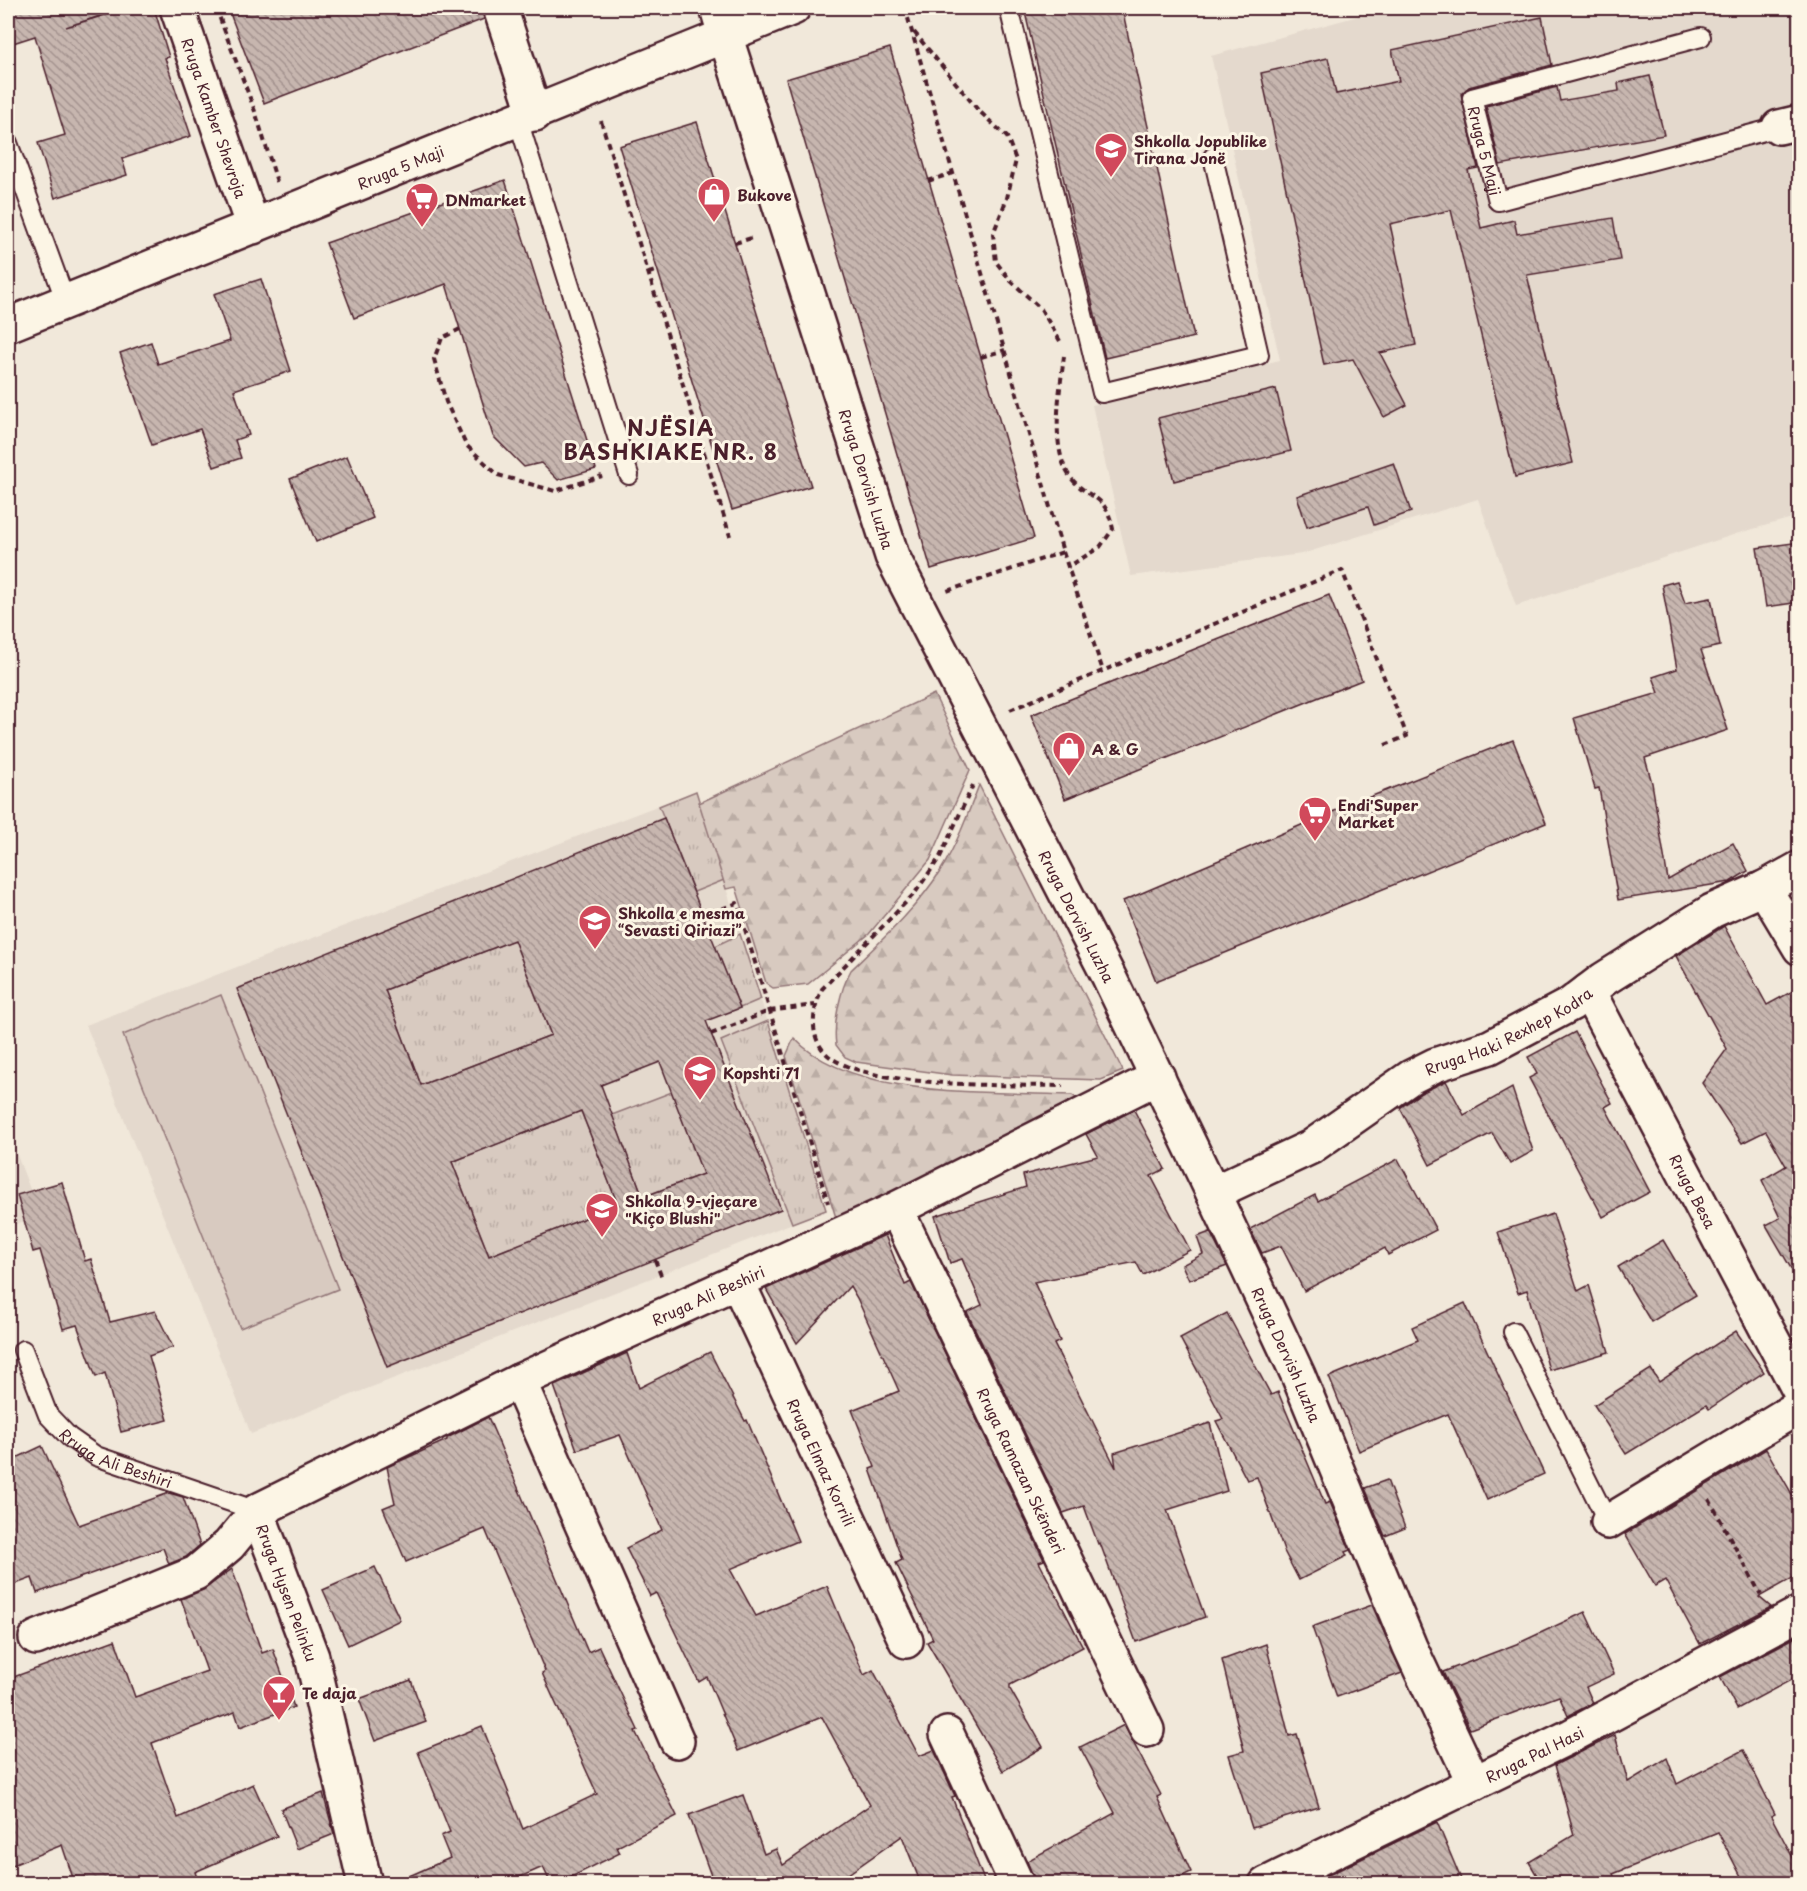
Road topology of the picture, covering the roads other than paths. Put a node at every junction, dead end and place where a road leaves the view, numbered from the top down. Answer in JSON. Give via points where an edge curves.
{"nodes":[{"id":1,"x":177,"y":8,"type":"edge"},
{"id":2,"x":500,"y":8,"type":"edge"},
{"id":3,"x":793,"y":8,"type":"edge"},
{"id":4,"x":1009,"y":8,"type":"edge"},
{"id":5,"x":721,"y":21,"type":"edge"},
{"id":6,"x":1701,"y":37,"type":"dead end"},
{"id":7,"x":526,"y":117,"type":"junction"},
{"id":8,"x":1789,"y":124,"type":"edge"},
{"id":9,"x":8,"y":143,"type":"edge"},
{"id":10,"x":1213,"y":157,"type":"dead end"},
{"id":11,"x":253,"y":227,"type":"junction"},
{"id":12,"x":66,"y":302,"type":"junction"},
{"id":13,"x":8,"y":325,"type":"edge"},
{"id":14,"x":627,"y":471,"type":"road end"},
{"id":15,"x":1800,"y":868,"type":"edge"},
{"id":16,"x":1764,"y":888,"type":"junction"},
{"id":17,"x":1800,"y":948,"type":"edge"},
{"id":18,"x":1588,"y":991,"type":"junction"},
{"id":19,"x":1158,"y":1077,"type":"junction"},
{"id":20,"x":1213,"y":1193,"type":"junction"},
{"id":21,"x":896,"y":1209,"type":"junction"},
{"id":22,"x":737,"y":1281,"type":"junction"},
{"id":23,"x":1513,"y":1332,"type":"dead end"},
{"id":24,"x":23,"y":1350,"type":"dead end"},
{"id":25,"x":519,"y":1381,"type":"junction"},
{"id":26,"x":1800,"y":1392,"type":"edge"},
{"id":27,"x":1800,"y":1406,"type":"edge"},
{"id":28,"x":258,"y":1511,"type":"junction"},
{"id":29,"x":1608,"y":1522,"type":"joint"},
{"id":30,"x":1789,"y":1619,"type":"edge"},
{"id":31,"x":36,"y":1638,"type":"dead end"},
{"id":32,"x":906,"y":1641,"type":"dead end"},
{"id":33,"x":1148,"y":1730,"type":"dead end"},
{"id":34,"x":947,"y":1734,"type":"dead end"},
{"id":35,"x":676,"y":1741,"type":"dead end"},
{"id":36,"x":1474,"y":1783,"type":"junction"},
{"id":37,"x":364,"y":1884,"type":"edge"},
{"id":38,"x":1017,"y":1884,"type":"edge"},
{"id":39,"x":1266,"y":1884,"type":"edge"}],
"edges":[{"from":1,"to":11,"type":"street","name":"Rruga Kamber Shevroja"},
{"from":2,"to":7,"type":"street"},
{"from":3,"to":5,"type":"street","name":"Rruga 5 Maji"},
{"from":4,"to":10,"type":"lane","via":[[1102,393],[1259,355]]},
{"from":5,"to":7,"type":"street","name":"Rruga 5 Maji","via":[[591,91]]},
{"from":5,"to":19,"type":"street","name":"Rruga Dervish Luzha","via":[[892,556]]},
{"from":6,"to":8,"type":"lane","name":"Rruga 5 Maji","via":[[1472,98],[1498,201]]},
{"from":7,"to":11,"type":"street","name":"Rruga 5 Maji"},
{"from":7,"to":14,"type":"lane"},
{"from":9,"to":12,"type":"lane"},
{"from":11,"to":12,"type":"street","name":"Rruga 5 Maji"},
{"from":12,"to":13,"type":"street","name":"Rruga 5 Maji"},
{"from":15,"to":16,"type":"street","name":"Rruga Haki Rexhep Kodra"},
{"from":16,"to":17,"type":"street"},
{"from":16,"to":18,"type":"street","name":"Rruga Haki Rexhep Kodra","via":[[1712,912]]},
{"from":18,"to":20,"type":"street","name":"Rruga Haki Rexhep Kodra","via":[[1490,1047],[1411,1077],[1311,1147]]},
{"from":18,"to":26,"type":"street","name":"Rruga Besa"},
{"from":19,"to":20,"type":"street","name":"Rruga Dervish Luzha"},
{"from":19,"to":21,"type":"street","name":"Rruga Ali Beshiri"},
{"from":20,"to":36,"type":"street","name":"Rruga Dervish Luzha","via":[[1298,1375],[1410,1647]]},
{"from":21,"to":22,"type":"street","name":"Rruga Ali Beshiri"},
{"from":21,"to":33,"type":"street","name":"Rruga Ramazan Skënderi"},
{"from":22,"to":25,"type":"street","name":"Rruga Ali Beshiri"},
{"from":22,"to":32,"type":"street","name":"Rruga Elmaz Korrili"},
{"from":23,"to":29,"type":"lane"},
{"from":24,"to":28,"type":"lane","name":"Rruga Ali Beshiri","via":[[48,1415],[69,1437],[96,1456]]},
{"from":25,"to":28,"type":"street","name":"Rruga Ali Beshiri"},
{"from":25,"to":35,"type":"street"},
{"from":27,"to":29,"type":"street"},
{"from":28,"to":31,"type":"street","name":"Rruga Ali Beshiri","via":[[229,1545],[196,1573]]},
{"from":28,"to":37,"type":"street","name":"Rruga Hysen Pelinku","via":[[312,1658]]},
{"from":30,"to":36,"type":"street","name":"Rruga Pal Hasi","via":[[1571,1736]]},
{"from":34,"to":38,"type":"street"},
{"from":36,"to":39,"type":"street","name":"Rruga Pal Hasi"}]}
